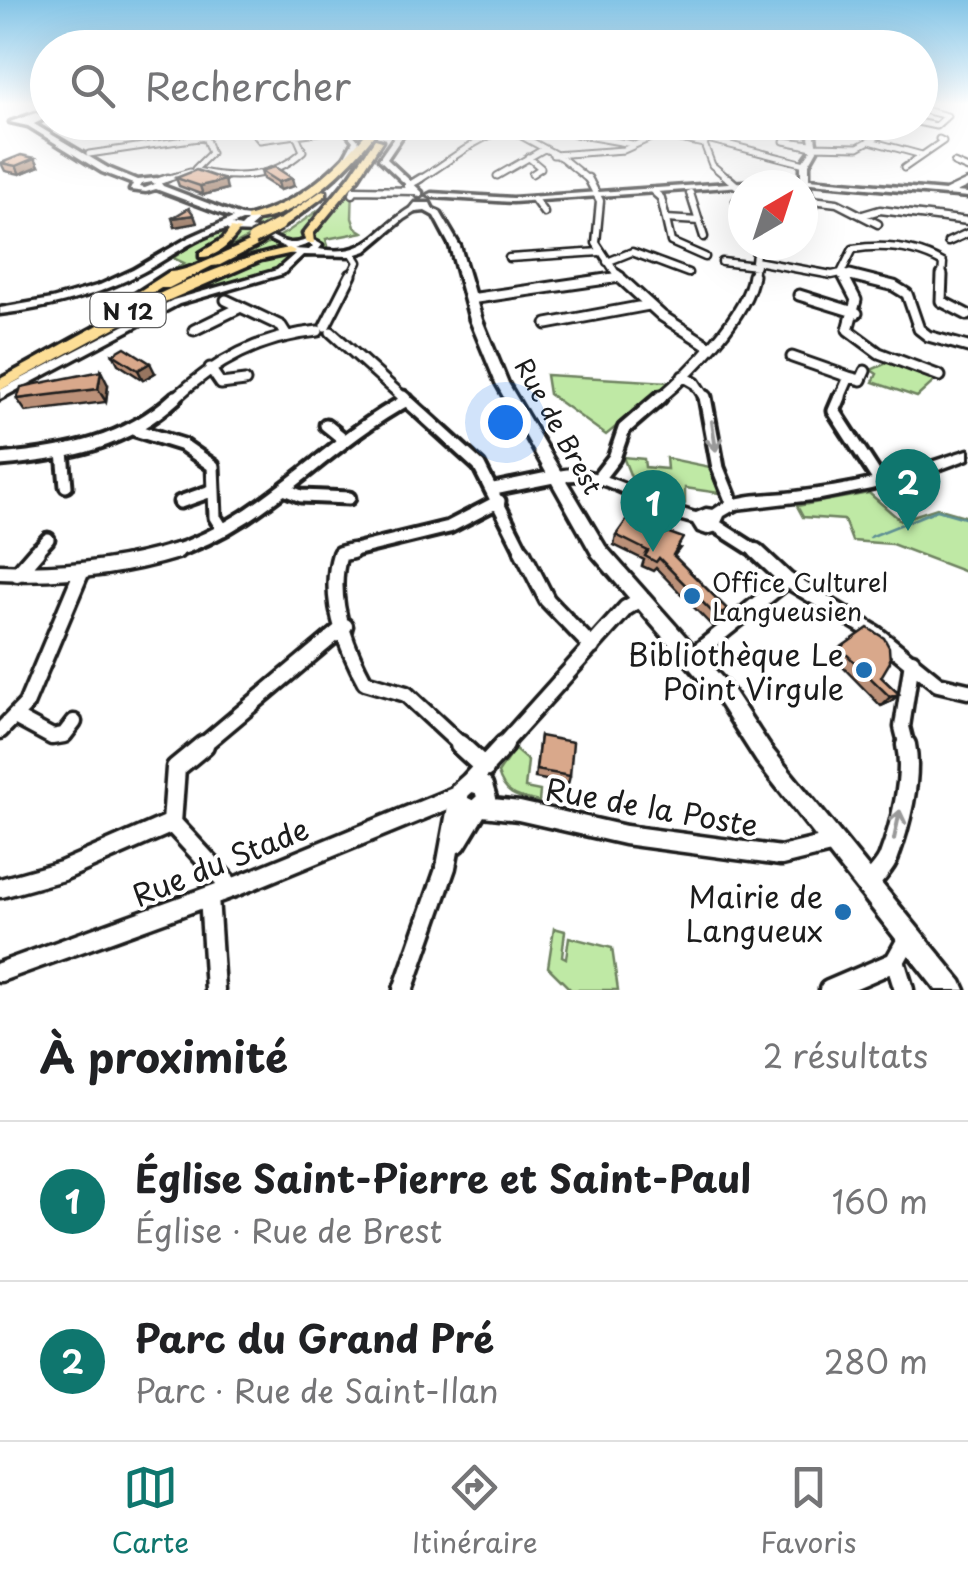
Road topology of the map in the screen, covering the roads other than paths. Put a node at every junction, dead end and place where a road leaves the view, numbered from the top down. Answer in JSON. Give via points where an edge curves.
{"nodes":[{"id":1,"x":79,"y":149,"type":"edge"},
{"id":2,"x":82,"y":149,"type":"edge"},
{"id":3,"x":124,"y":149,"type":"edge"},
{"id":4,"x":209,"y":149,"type":"edge"},
{"id":5,"x":302,"y":149,"type":"edge"},
{"id":6,"x":355,"y":149,"type":"edge"},
{"id":7,"x":360,"y":149,"type":"edge"},
{"id":8,"x":363,"y":149,"type":"edge"},
{"id":9,"x":372,"y":149,"type":"edge"},
{"id":10,"x":372,"y":149,"type":"edge"},
{"id":11,"x":389,"y":149,"type":"edge"},
{"id":12,"x":482,"y":149,"type":"edge"},
{"id":13,"x":544,"y":149,"type":"joint"},
{"id":14,"x":625,"y":149,"type":"edge"},
{"id":15,"x":708,"y":149,"type":"edge"},
{"id":16,"x":748,"y":149,"type":"edge"},
{"id":17,"x":811,"y":149,"type":"edge"},
{"id":18,"x":900,"y":149,"type":"edge"},
{"id":19,"x":931,"y":149,"type":"edge"},
{"id":20,"x":89,"y":154,"type":"junction"},
{"id":21,"x":554,"y":155,"type":"junction"},
{"id":22,"x":922,"y":155,"type":"junction"},
{"id":23,"x":528,"y":157,"type":"junction"},
{"id":24,"x":954,"y":163,"type":"dead end"},
{"id":25,"x":805,"y":164,"type":"junction"},
{"id":26,"x":904,"y":168,"type":"dead end"},
{"id":27,"x":968,"y":169,"type":"edge"},
{"id":28,"x":805,"y":170,"type":"edge"},
{"id":29,"x":194,"y":171,"type":"junction"},
{"id":30,"x":336,"y":171,"type":"junction"},
{"id":31,"x":532,"y":174,"type":"dead end"},
{"id":32,"x":498,"y":176,"type":"dead end"},
{"id":33,"x":728,"y":177,"type":"edge"},
{"id":34,"x":818,"y":181,"type":"edge"},
{"id":35,"x":140,"y":182,"type":"junction"},
{"id":36,"x":968,"y":182,"type":"edge"},
{"id":37,"x":728,"y":183,"type":"edge"},
{"id":38,"x":157,"y":186,"type":"junction"},
{"id":39,"x":653,"y":191,"type":"junction"},
{"id":40,"x":598,"y":193,"type":"junction"},
{"id":41,"x":690,"y":193,"type":"dead end"},
{"id":42,"x":947,"y":193,"type":"junction"},
{"id":43,"x":353,"y":194,"type":"dead end"},
{"id":44,"x":968,"y":195,"type":"edge"},
{"id":45,"x":421,"y":199,"type":"junction"},
{"id":46,"x":534,"y":199,"type":"junction"},
{"id":47,"x":818,"y":200,"type":"edge"},
{"id":48,"x":544,"y":214,"type":"dead end"},
{"id":49,"x":863,"y":215,"type":"junction"},
{"id":50,"x":666,"y":219,"type":"junction"},
{"id":51,"x":699,"y":220,"type":"junction"},
{"id":52,"x":968,"y":222,"type":"edge"},
{"id":53,"x":878,"y":224,"type":"dead end"},
{"id":54,"x":281,"y":226,"type":"junction"},
{"id":55,"x":243,"y":228,"type":"junction"},
{"id":56,"x":968,"y":232,"type":"edge"},
{"id":57,"x":704,"y":237,"type":"dead end"},
{"id":58,"x":948,"y":242,"type":"dead end"},
{"id":59,"x":300,"y":248,"type":"junction"},
{"id":60,"x":600,"y":252,"type":"junction"},
{"id":61,"x":352,"y":254,"type":"junction"},
{"id":62,"x":706,"y":257,"type":"dead end"},
{"id":63,"x":509,"y":258,"type":"dead end"},
{"id":64,"x":756,"y":260,"type":"edge"},
{"id":65,"x":607,"y":262,"type":"junction"},
{"id":66,"x":722,"y":262,"type":"dead end"},
{"id":67,"x":756,"y":264,"type":"junction"},
{"id":68,"x":688,"y":273,"type":"dead end"},
{"id":69,"x":841,"y":273,"type":"junction"},
{"id":70,"x":620,"y":277,"type":"junction"},
{"id":71,"x":799,"y":295,"type":"dead end"},
{"id":72,"x":470,"y":299,"type":"junction"},
{"id":73,"x":226,"y":300,"type":"dead end"},
{"id":74,"x":649,"y":305,"type":"junction"},
{"id":75,"x":241,"y":307,"type":"junction"},
{"id":76,"x":0,"y":312,"type":"edge"},
{"id":77,"x":856,"y":313,"type":"junction"},
{"id":78,"x":110,"y":314,"type":"junction"},
{"id":79,"x":968,"y":315,"type":"edge"},
{"id":80,"x":547,"y":324,"type":"dead end"},
{"id":81,"x":194,"y":330,"type":"dead end"},
{"id":82,"x":324,"y":330,"type":"junction"},
{"id":83,"x":286,"y":334,"type":"junction"},
{"id":84,"x":709,"y":346,"type":"junction"},
{"id":85,"x":968,"y":347,"type":"edge"},
{"id":86,"x":792,"y":358,"type":"dead end"},
{"id":87,"x":210,"y":368,"type":"junction"},
{"id":88,"x":865,"y":371,"type":"dead end"},
{"id":89,"x":0,"y":373,"type":"edge"},
{"id":90,"x":684,"y":376,"type":"junction"},
{"id":91,"x":940,"y":376,"type":"dead end"},
{"id":92,"x":849,"y":377,"type":"junction"},
{"id":93,"x":245,"y":381,"type":"dead end"},
{"id":94,"x":0,"y":383,"type":"edge"},
{"id":95,"x":0,"y":396,"type":"edge"},
{"id":96,"x":406,"y":400,"type":"junction"},
{"id":97,"x":326,"y":426,"type":"dead end"},
{"id":98,"x":134,"y":430,"type":"junction"},
{"id":99,"x":342,"y":438,"type":"junction"},
{"id":100,"x":63,"y":452,"type":"junction"},
{"id":101,"x":968,"y":454,"type":"edge"},
{"id":102,"x":0,"y":460,"type":"edge"},
{"id":103,"x":553,"y":476,"type":"junction"},
{"id":104,"x":600,"y":476,"type":"junction"},
{"id":105,"x":880,"y":482,"type":"junction"},
{"id":106,"x":66,"y":486,"type":"dead end"},
{"id":107,"x":284,"y":489,"type":"junction"},
{"id":108,"x":214,"y":490,"type":"junction"},
{"id":109,"x":496,"y":495,"type":"junction"},
{"id":110,"x":349,"y":498,"type":"dead end"},
{"id":111,"x":180,"y":502,"type":"dead end"},
{"id":112,"x":733,"y":505,"type":"junction"},
{"id":113,"x":709,"y":520,"type":"junction"},
{"id":114,"x":223,"y":530,"type":"junction"},
{"id":115,"x":48,"y":539,"type":"dead end"},
{"id":116,"x":0,"y":572,"type":"edge"},
{"id":117,"x":81,"y":573,"type":"junction"},
{"id":118,"x":17,"y":574,"type":"junction"},
{"id":119,"x":787,"y":580,"type":"junction"},
{"id":120,"x":641,"y":599,"type":"junction"},
{"id":121,"x":344,"y":626,"type":"junction"},
{"id":122,"x":592,"y":647,"type":"junction"},
{"id":123,"x":692,"y":656,"type":"junction"},
{"id":124,"x":912,"y":661,"type":"junction"},
{"id":125,"x":968,"y":691,"type":"edge"},
{"id":126,"x":16,"y":717,"type":"junction"},
{"id":127,"x":74,"y":722,"type":"dead end"},
{"id":128,"x":0,"y":731,"type":"edge"},
{"id":129,"x":476,"y":793,"type":"junction"},
{"id":130,"x":172,"y":824,"type":"junction"},
{"id":131,"x":834,"y":843,"type":"junction"},
{"id":132,"x":868,"y":885,"type":"junction"},
{"id":133,"x":1,"y":888,"type":"edge"},
{"id":134,"x":231,"y":888,"type":"junction"},
{"id":135,"x":208,"y":896,"type":"junction"},
{"id":136,"x":908,"y":936,"type":"junction"},
{"id":137,"x":892,"y":962,"type":"junction"},
{"id":138,"x":0,"y":972,"type":"edge"},
{"id":139,"x":215,"y":990,"type":"edge"},
{"id":140,"x":403,"y":990,"type":"edge"},
{"id":141,"x":829,"y":990,"type":"edge"},
{"id":142,"x":904,"y":990,"type":"edge"},
{"id":143,"x":952,"y":990,"type":"edge"}],
"edges":[{"from":1,"to":35,"type":"street","via":[[106,170]]},
{"from":2,"to":20,"type":"street"},
{"from":3,"to":20,"type":"street"},
{"from":4,"to":29,"type":"street"},
{"from":5,"to":29,"type":"street","via":[[279,168],[235,178]]},
{"from":6,"to":30,"type":"street"},
{"from":7,"to":30,"type":"highway"},
{"from":8,"to":54,"type":"highway","number":"N 12","via":[[347,172]]},
{"from":9,"to":54,"type":"highway","number":"N 12","via":[[339,186]]},
{"from":10,"to":59,"type":"highway"},
{"from":11,"to":45,"type":"main road","name":"Rue de Brest","via":[[383,158]]},
{"from":12,"to":45,"type":"street"},
{"from":13,"to":21,"type":"street"},
{"from":13,"to":23,"type":"street"},
{"from":14,"to":21,"type":"street"},
{"from":15,"to":33,"type":"street","via":[[712,165]]},
{"from":16,"to":25,"type":"street"},
{"from":17,"to":25,"type":"street"},
{"from":18,"to":22,"type":"street"},
{"from":19,"to":22,"type":"street"},
{"from":20,"to":35,"type":"street"},
{"from":21,"to":40,"type":"street"},
{"from":22,"to":26,"type":"street"},
{"from":23,"to":31,"type":"street","via":[[541,168]]},
{"from":23,"to":32,"type":"street"},
{"from":24,"to":27,"type":"street"},
{"from":25,"to":28,"type":"street"},
{"from":29,"to":38,"type":"street"},
{"from":30,"to":55,"type":"highway"},
{"from":34,"to":42,"type":"street"},
{"from":35,"to":38,"type":"street","via":[[136,190]]},
{"from":36,"to":42,"type":"street"},
{"from":37,"to":39,"type":"street"},
{"from":38,"to":55,"type":"street"},
{"from":39,"to":40,"type":"street"},
{"from":39,"to":50,"type":"street"},
{"from":40,"to":46,"type":"street"},
{"from":40,"to":60,"type":"street"},
{"from":41,"to":51,"type":"street"},
{"from":42,"to":44,"type":"street"},
{"from":43,"to":45,"type":"street"},
{"from":45,"to":46,"type":"street"},
{"from":45,"to":61,"type":"street","via":[[372,246]]},
{"from":45,"to":72,"type":"main road","name":"Rue de Brest","via":[[455,246]]},
{"from":46,"to":48,"type":"street"},
{"from":47,"to":49,"type":"street"},
{"from":49,"to":52,"type":"street","via":[[880,210]]},
{"from":49,"to":53,"type":"street"},
{"from":50,"to":51,"type":"street"},
{"from":50,"to":62,"type":"street","via":[[671,242]]},
{"from":51,"to":57,"type":"street"},
{"from":54,"to":55,"type":"highway","number":"N 12","bridge":true},
{"from":55,"to":59,"type":"street"},
{"from":55,"to":76,"type":"street","via":[[200,234],[100,287]]},
{"from":55,"to":78,"type":"highway","number":"N 12"},
{"from":55,"to":78,"type":"highway"},
{"from":55,"to":94,"type":"highway","number":"N 12"},
{"from":56,"to":58,"type":"street"},
{"from":59,"to":61,"type":"street"},
{"from":59,"to":94,"type":"highway","via":[[258,257],[147,305]]},
{"from":59,"to":95,"type":"street","via":[[280,272],[176,302]]},
{"from":60,"to":63,"type":"street"},
{"from":60,"to":65,"type":"street"},
{"from":61,"to":82,"type":"street","via":[[358,262]]},
{"from":64,"to":67,"type":"street"},
{"from":65,"to":68,"type":"street","via":[[632,252]]},
{"from":65,"to":70,"type":"street"},
{"from":66,"to":67,"type":"street"},
{"from":67,"to":69,"type":"street"},
{"from":67,"to":84,"type":"street","via":[[737,314]]},
{"from":69,"to":77,"type":"street","via":[[852,283]]},
{"from":69,"to":79,"type":"street","via":[[852,248],[925,254],[943,263],[942,302]]},
{"from":69,"to":85,"type":"street","via":[[894,286],[906,294],[919,329]]},
{"from":70,"to":72,"type":"street"},
{"from":70,"to":74,"type":"street"},
{"from":71,"to":77,"type":"street"},
{"from":72,"to":103,"type":"main road","name":"Rue de Brest","via":[[493,364]]},
{"from":73,"to":75,"type":"street"},
{"from":74,"to":80,"type":"street"},
{"from":74,"to":84,"type":"street"},
{"from":75,"to":81,"type":"street"},
{"from":75,"to":83,"type":"street"},
{"from":77,"to":91,"type":"street","via":[[848,330],[854,336],[886,359]]},
{"from":78,"to":89,"type":"highway","number":"N 12"},
{"from":82,"to":83,"type":"street"},
{"from":82,"to":96,"type":"street"},
{"from":83,"to":87,"type":"street"},
{"from":84,"to":90,"type":"street"},
{"from":86,"to":92,"type":"street"},
{"from":87,"to":93,"type":"street","via":[[221,384]]},
{"from":87,"to":98,"type":"street"},
{"from":88,"to":92,"type":"street","via":[[860,380]]},
{"from":90,"to":104,"type":"street","via":[[624,429]]},
{"from":90,"to":112,"type":"street","one_way":true,"via":[[706,394],[718,468]]},
{"from":92,"to":105,"type":"street","via":[[834,411]]},
{"from":96,"to":99,"type":"street"},
{"from":96,"to":109,"type":"street","via":[[479,466]]},
{"from":97,"to":99,"type":"street"},
{"from":98,"to":100,"type":"street"},
{"from":98,"to":108,"type":"street","via":[[204,458],[213,466]]},
{"from":99,"to":107,"type":"street"},
{"from":100,"to":102,"type":"street"},
{"from":100,"to":106,"type":"street"},
{"from":101,"to":105,"type":"street"},
{"from":103,"to":104,"type":"street"},
{"from":103,"to":109,"type":"street"},
{"from":103,"to":120,"type":"main road","name":"Rue de Brest","via":[[599,552]]},
{"from":104,"to":113,"type":"street","via":[[680,517]]},
{"from":105,"to":112,"type":"street"},
{"from":107,"to":110,"type":"street"},
{"from":107,"to":114,"type":"street"},
{"from":108,"to":111,"type":"street"},
{"from":108,"to":114,"type":"street"},
{"from":109,"to":121,"type":"street","via":[[449,527],[340,554],[334,566]]},
{"from":109,"to":122,"type":"street","via":[[547,600]]},
{"from":112,"to":113,"type":"street"},
{"from":113,"to":119,"type":"street"},
{"from":114,"to":117,"type":"street","via":[[173,554]]},
{"from":115,"to":118,"type":"street"},
{"from":116,"to":118,"type":"street"},
{"from":117,"to":118,"type":"street"},
{"from":117,"to":126,"type":"street"},
{"from":119,"to":123,"type":"street"},
{"from":119,"to":124,"type":"street"},
{"from":120,"to":122,"type":"street","name":"Rue du Stade"},
{"from":120,"to":123,"type":"main road","name":"Rue de Brest"},
{"from":121,"to":129,"type":"street","via":[[365,682],[406,694]]},
{"from":121,"to":130,"type":"street","via":[[176,768]]},
{"from":122,"to":129,"type":"street","name":"Rue du Stade"},
{"from":123,"to":131,"type":"main road","name":"Rue de Brest"},
{"from":124,"to":125,"type":"street","via":[[938,684]]},
{"from":132,"to":124,"type":"street","one_way":true,"via":[[888,862],[894,842],[909,758],[902,727]]},
{"from":126,"to":127,"type":"street","via":[[52,737],[64,735]]},
{"from":126,"to":128,"type":"street"},
{"from":129,"to":131,"type":"street","name":"Rue de la Poste","via":[[519,811],[625,835],[780,856]]},
{"from":129,"to":134,"type":"street","name":"Rue du Stade"},
{"from":129,"to":140,"type":"street"},
{"from":130,"to":133,"type":"street","via":[[62,871]]},
{"from":130,"to":134,"type":"street"},
{"from":131,"to":132,"type":"main road","name":"Rue de Brest"},
{"from":132,"to":136,"type":"main road","name":"Rue de Brest"},
{"from":134,"to":135,"type":"street","name":"Rue du Stade"},
{"from":135,"to":138,"type":"street","name":"Rue du Stade"},
{"from":135,"to":139,"type":"street"},
{"from":136,"to":137,"type":"street"},
{"from":136,"to":143,"type":"main road","name":"Rue de Brest"},
{"from":137,"to":141,"type":"street"},
{"from":137,"to":142,"type":"street"}]}
